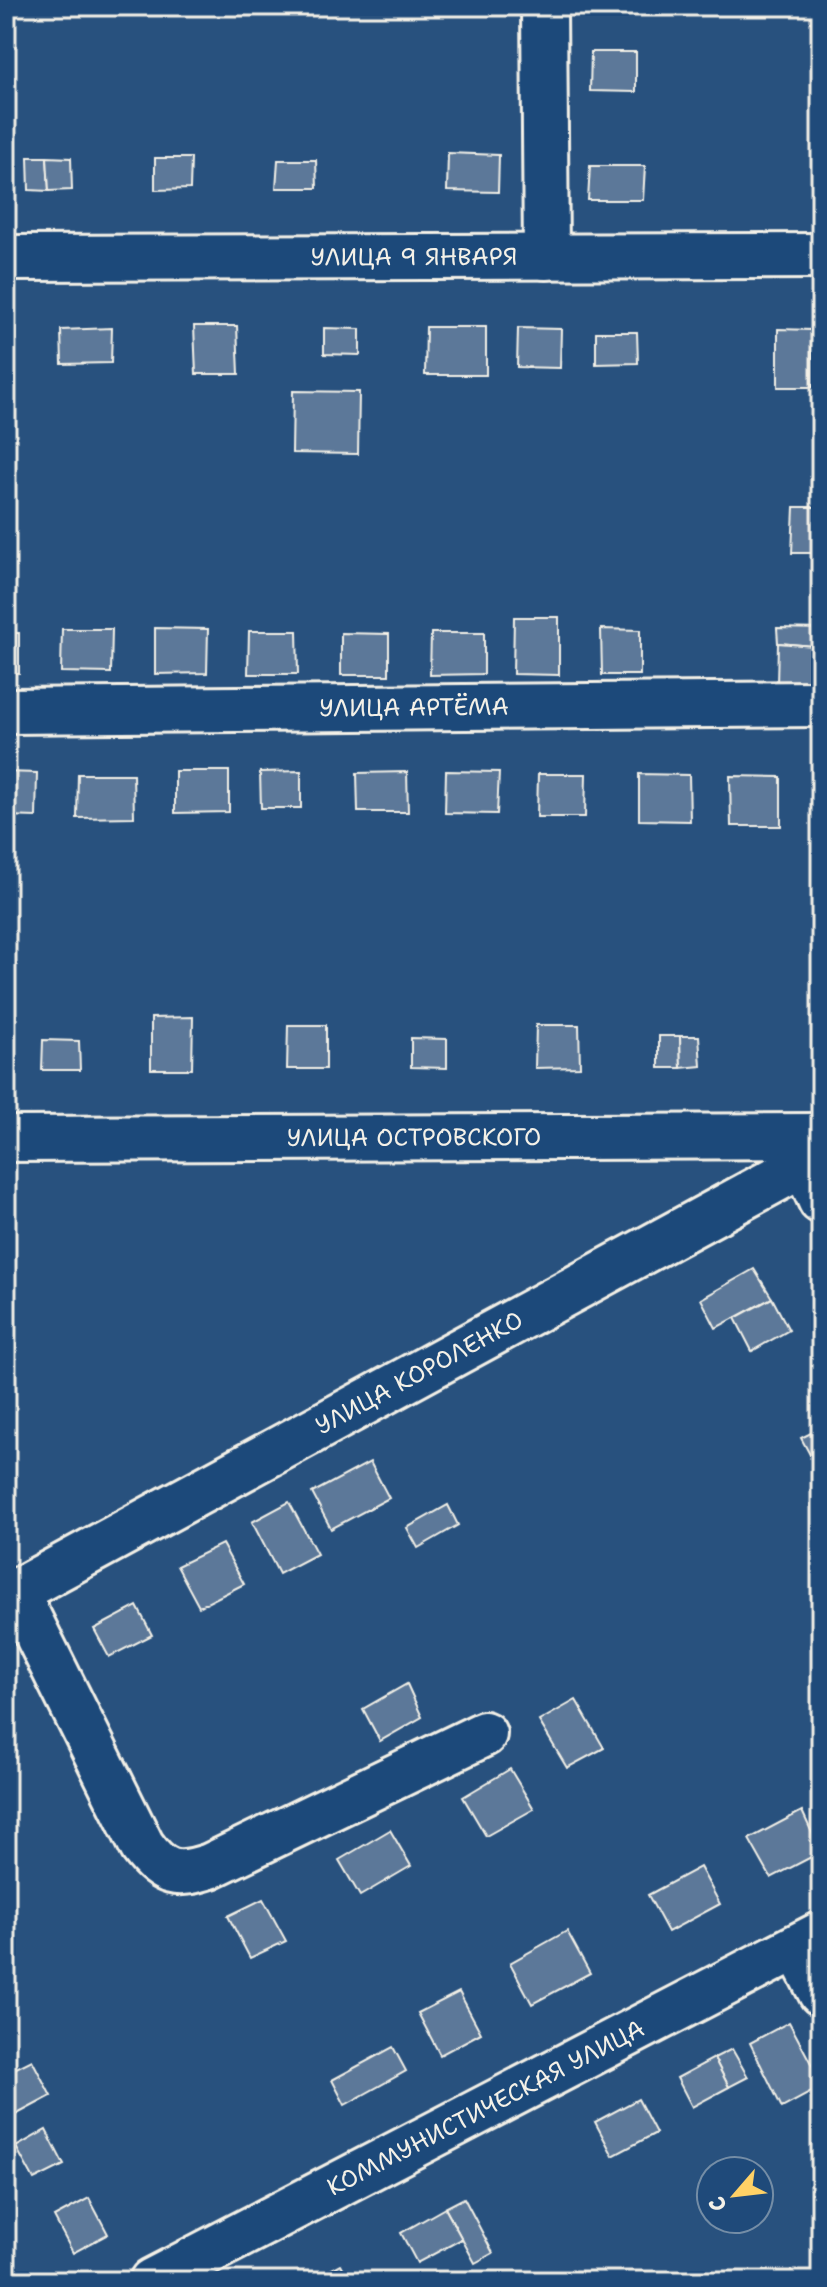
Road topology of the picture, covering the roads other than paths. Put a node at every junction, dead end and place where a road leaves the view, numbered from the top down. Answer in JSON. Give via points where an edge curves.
{"nodes":[{"id":1,"x":544,"y":6,"type":"edge"},
{"id":2,"x":821,"y":256,"type":"edge"},
{"id":3,"x":546,"y":257,"type":"junction"},
{"id":4,"x":6,"y":258,"type":"edge"},
{"id":5,"x":821,"y":704,"type":"edge"},
{"id":6,"x":6,"y":711,"type":"edge"},
{"id":7,"x":6,"y":1139,"type":"edge"},
{"id":8,"x":817,"y":1164,"type":"edge"},
{"id":9,"x":11,"y":1594,"type":"edge"},
{"id":10,"x":484,"y":1734,"type":"dead end"},
{"id":11,"x":809,"y":1940,"type":"edge"},
{"id":12,"x":821,"y":1993,"type":"edge"},
{"id":13,"x":152,"y":2281,"type":"edge"}],
"edges":[{"from":1,"to":3,"type":"street"},
{"from":2,"to":3,"type":"street","name":"УЛИЦА 9 ЯНВАРЯ"},
{"from":3,"to":4,"type":"street","name":"УЛИЦА 9 ЯНВАРЯ"},
{"from":5,"to":6,"type":"street","name":"УЛИЦА АРТЁМА"},
{"from":7,"to":8,"type":"street","name":"УЛИЦА ОСТРОВСКОГО"},
{"from":8,"to":9,"type":"street","name":"УЛИЦА КОРОЛЕНКО"},
{"from":9,"to":10,"type":"street","name":"УЛИЦА КОРОЛЕНКО","via":[[142,1846],[157,1866],[171,1872],[210,1866]]},
{"from":11,"to":12,"type":"street"},
{"from":11,"to":13,"type":"street","name":"КОММУНИСТИЧЕСКАЯ УЛИЦА"}]}
